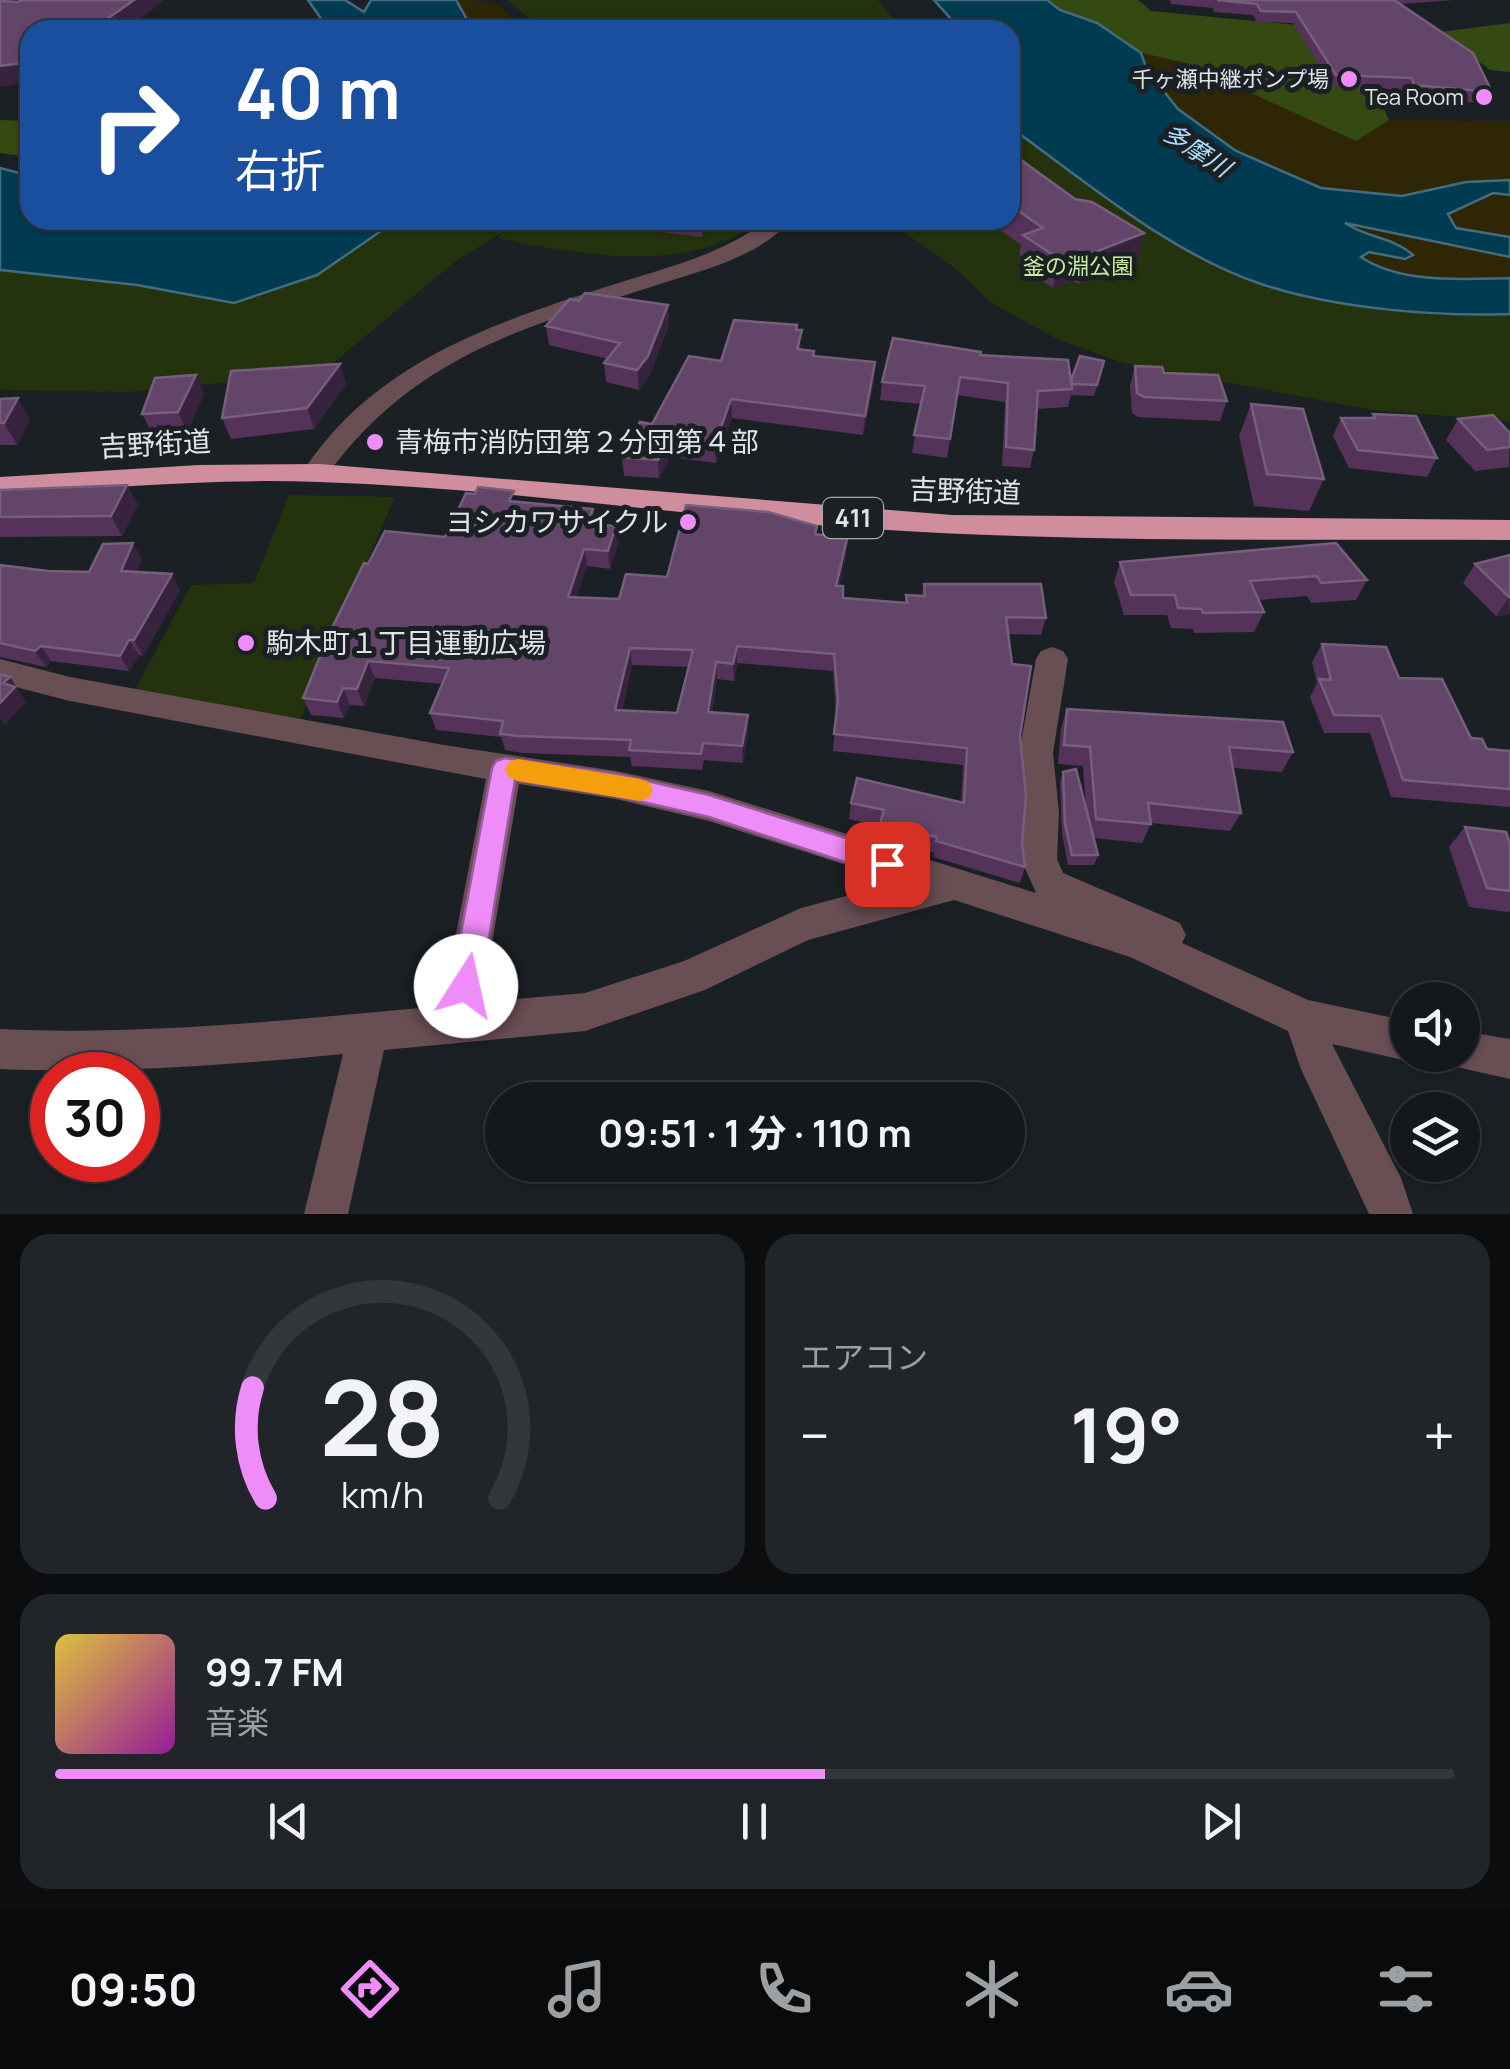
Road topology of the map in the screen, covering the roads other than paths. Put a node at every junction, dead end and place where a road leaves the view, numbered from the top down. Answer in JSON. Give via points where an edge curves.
{"nodes":[{"id":1,"x":767,"y":230,"type":"edge"},
{"id":2,"x":315,"y":472,"type":"junction"},
{"id":3,"x":0,"y":486,"type":"edge"},
{"id":4,"x":1510,"y":530,"type":"edge"},
{"id":5,"x":1052,"y":659,"type":"dead end"},
{"id":6,"x":0,"y":671,"type":"edge"},
{"id":7,"x":505,"y":768,"type":"junction"},
{"id":8,"x":951,"y":885,"type":"junction"},
{"id":9,"x":1242,"y":990,"type":"junction"},
{"id":10,"x":1304,"y":1019,"type":"junction"},
{"id":11,"x":459,"y":1022,"type":"junction"},
{"id":12,"x":368,"y":1032,"type":"junction"},
{"id":13,"x":1390,"y":1038,"type":"edge"},
{"id":14,"x":0,"y":1049,"type":"edge"},
{"id":15,"x":1480,"y":1053,"type":"edge"},
{"id":16,"x":1510,"y":1059,"type":"edge"},
{"id":17,"x":326,"y":1214,"type":"edge"},
{"id":18,"x":1391,"y":1214,"type":"edge"}],
"edges":[{"from":1,"to":2,"type":"street","via":[[715,259],[478,339],[370,406]]},
{"from":2,"to":3,"type":"highway","name":"吉野街道","number":"411"},
{"from":2,"to":4,"type":"highway","name":"吉野街道","number":"411","via":[[904,521]]},
{"from":5,"to":9,"type":"street","via":[[1036,753],[1039,859],[1050,884],[1222,962]]},
{"from":6,"to":7,"type":"street"},
{"from":7,"to":8,"type":"street","via":[[709,806]]},
{"from":7,"to":11,"type":"street"},
{"from":8,"to":9,"type":"street","via":[[1138,942]]},
{"from":8,"to":11,"type":"street","via":[[801,925],[690,978],[585,1012]]},
{"from":9,"to":10,"type":"street"},
{"from":10,"to":13,"type":"street"},
{"from":10,"to":18,"type":"street"},
{"from":11,"to":12,"type":"street"},
{"from":12,"to":14,"type":"street","via":[[262,1042]]},
{"from":12,"to":17,"type":"street"},
{"from":15,"to":16,"type":"street"}]}
